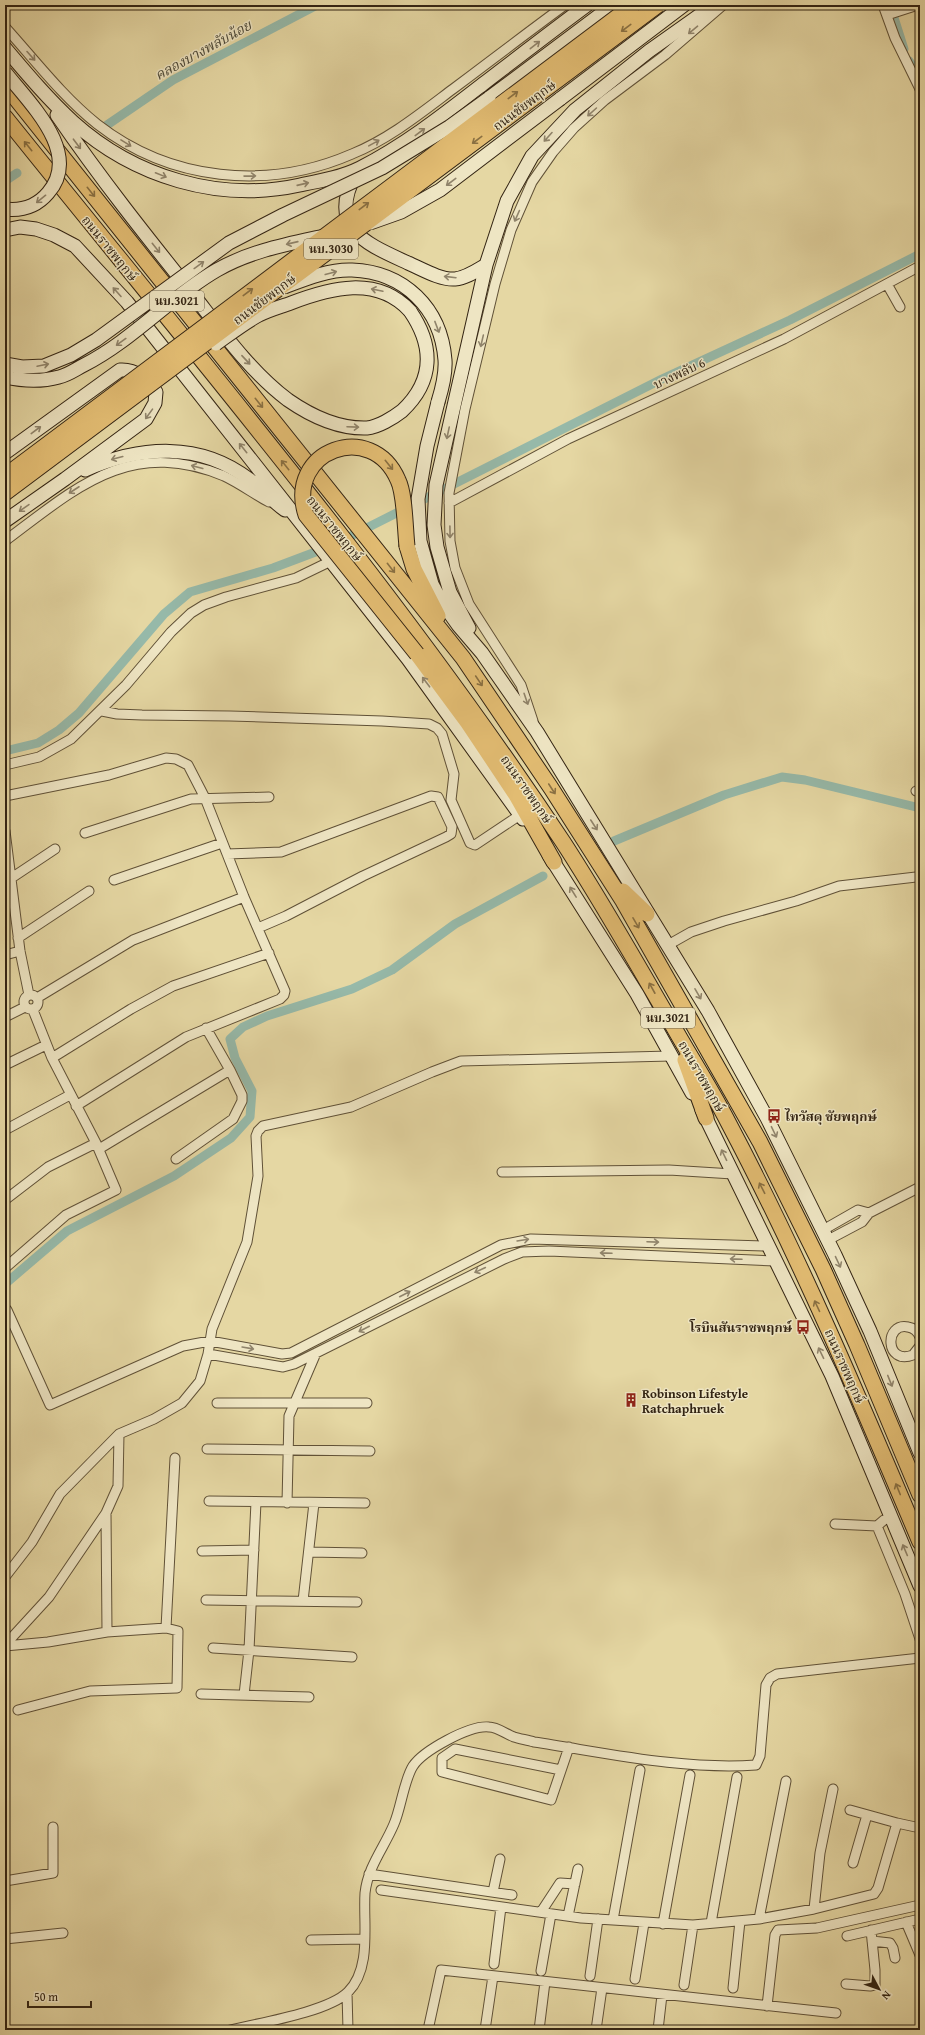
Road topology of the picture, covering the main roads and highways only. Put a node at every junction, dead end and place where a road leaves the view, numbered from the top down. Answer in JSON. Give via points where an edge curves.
{"nodes":[{"id":1,"x":588,"y":5,"type":"edge"},
{"id":2,"x":612,"y":5,"type":"edge"},
{"id":3,"x":632,"y":5,"type":"edge"},
{"id":4,"x":658,"y":5,"type":"edge"},
{"id":5,"x":684,"y":5,"type":"edge"},
{"id":6,"x":714,"y":5,"type":"edge"},
{"id":7,"x":5,"y":48,"type":"edge"},
{"id":8,"x":5,"y":72,"type":"edge"},
{"id":9,"x":5,"y":85,"type":"edge"},
{"id":10,"x":39,"y":89,"type":"junction"},
{"id":11,"x":5,"y":117,"type":"edge"},
{"id":12,"x":358,"y":169,"type":"junction"},
{"id":13,"x":5,"y":209,"type":"edge"},
{"id":14,"x":5,"y":230,"type":"edge"},
{"id":15,"x":486,"y":265,"type":"junction"},
{"id":16,"x":5,"y":364,"type":"edge"},
{"id":17,"x":5,"y":378,"type":"edge"},
{"id":18,"x":5,"y":454,"type":"edge"},
{"id":19,"x":5,"y":476,"type":"edge"},
{"id":20,"x":65,"y":479,"type":"junction"},
{"id":21,"x":5,"y":480,"type":"edge"},
{"id":22,"x":5,"y":493,"type":"edge"},
{"id":23,"x":5,"y":498,"type":"edge"},
{"id":24,"x":5,"y":521,"type":"edge"},
{"id":25,"x":301,"y":523,"type":"junction"},
{"id":26,"x":482,"y":653,"type":"junction"},
{"id":27,"x":463,"y":658,"type":"junction"},
{"id":28,"x":554,"y":862,"type":"junction"},
{"id":29,"x":602,"y":871,"type":"junction"},
{"id":30,"x":647,"y":914,"type":"junction"},
{"id":31,"x":672,"y":1024,"type":"junction"},
{"id":32,"x":706,"y":1118,"type":"junction"},
{"id":33,"x":832,"y":1376,"type":"junction"},
{"id":34,"x":920,"y":1453,"type":"edge"},
{"id":35,"x":890,"y":1469,"type":"junction"},
{"id":36,"x":920,"y":1495,"type":"edge"},
{"id":37,"x":920,"y":1542,"type":"edge"},
{"id":38,"x":920,"y":1586,"type":"edge"}],
"edges":[{"from":12,"to":1,"type":"main road","one_way":true,"via":[[412,138]]},
{"from":16,"to":2,"type":"main road","one_way":true,"bridge":true,"via":[[22,367],[44,366],[71,355],[96,340],[229,243],[382,168],[449,127]]},
{"from":19,"to":3,"type":"main road","name":"ถนนชัยพฤกษ์","number":"นบ.3030","one_way":true,"bridge":true},
{"from":4,"to":22,"type":"main road","name":"ถนนชัยพฤกษ์","number":"นบ.3030","one_way":true,"bridge":true},
{"from":5,"to":17,"type":"main road","one_way":true,"bridge":true,"via":[[420,203],[346,231],[264,250],[241,258],[200,281],[95,360],[60,377],[21,381]]},
{"from":6,"to":15,"type":"main road","one_way":true,"via":[[649,51],[574,110],[548,137],[532,156],[507,201]]},
{"from":7,"to":10,"type":"main road"},
{"from":8,"to":13,"type":"main road","one_way":true,"bridge":true,"via":[[57,142],[60,162],[57,180],[45,196],[26,209]]},
{"from":9,"to":27,"type":"main road","name":"ถนนราชพฤกษ์","number":"นบ.3021","one_way":true},
{"from":10,"to":12,"type":"main road","one_way":true,"via":[[73,122],[114,152],[150,170],[193,186],[244,191],[282,189]]},
{"from":10,"to":23,"type":"main road","one_way":true,"bridge":true,"via":[[150,241],[242,356],[289,400],[315,416],[343,427],[368,428],[397,415],[411,402],[420,390],[428,356],[425,338],[410,311],[402,302],[384,292],[353,287],[334,288],[316,294],[260,314],[210,347]]},
{"from":31,"to":11,"type":"main road","name":"ถนนราชพฤกษ์","number":"นบ.3021","one_way":true,"via":[[556,832],[423,642],[336,528]]},
{"from":15,"to":12,"type":"main road","one_way":true,"via":[[461,278],[447,278],[384,252],[358,236],[349,224],[346,203]]},
{"from":25,"to":14,"type":"main road","name":"ถนนราชพฤกษ์","one_way":true,"via":[[127,302],[75,246],[36,229],[20,227]]},
{"from":15,"to":26,"type":"main road","one_way":true,"via":[[436,485],[434,525],[443,572],[453,599]]},
{"from":18,"to":20,"type":"main road","one_way":true,"via":[[120,370],[139,373],[156,392],[152,410],[146,419]]},
{"from":20,"to":24,"type":"main road","one_way":true},
{"from":25,"to":20,"type":"main road","one_way":true,"via":[[250,480],[232,468],[207,457],[159,451],[133,453],[109,460]]},
{"from":21,"to":26,"type":"main road","one_way":true,"bridge":true,"via":[[216,322],[285,287],[335,271],[367,272],[397,280],[424,304],[437,327],[445,361],[420,482],[420,541],[432,584],[441,601]]},
{"from":28,"to":25,"type":"main road","name":"ถนนราชพฤกษ์","one_way":true,"via":[[416,669]]},
{"from":26,"to":30,"type":"main road","one_way":true,"via":[[537,732],[636,891]]},
{"from":28,"to":27,"type":"main road","one_way":true,"bridge":true,"via":[[516,795],[468,723],[417,654],[306,515],[303,505],[304,482],[311,466],[328,453],[340,448],[365,448],[389,464],[399,481],[407,546],[414,569],[433,609]]},
{"from":27,"to":29,"type":"main road","name":"ถนนราชพฤกษ์","number":"นบ.3021","one_way":true,"via":[[551,788]]},
{"from":32,"to":28,"type":"main road","name":"ถนนราชพฤกษ์","one_way":true,"via":[[633,988]]},
{"from":29,"to":30,"type":"main road"},
{"from":29,"to":36,"type":"main road","name":"ถนนราชพฤกษ์","number":"นบ.3021","one_way":true,"via":[[623,901],[760,1142],[829,1282]]},
{"from":30,"to":34,"type":"main road","number":"นบ.3021","one_way":true,"via":[[708,1011],[767,1118],[825,1235]]},
{"from":31,"to":32,"type":"main road","number":"นบ.3021"},
{"from":35,"to":31,"type":"main road","name":"ถนนราชพฤกษ์","number":"นบ.3021","one_way":true,"via":[[773,1210],[727,1119]]},
{"from":33,"to":32,"type":"main road","name":"ถนนราชพฤกษ์","number":"นบ.3021","one_way":true},
{"from":33,"to":35,"type":"main road"},
{"from":38,"to":33,"type":"main road","name":"ถนนราชพฤกษ์","number":"นบ.3021","one_way":true},
{"from":37,"to":35,"type":"main road","name":"ถนนราชพฤกษ์","number":"นบ.3021","one_way":true}]}
